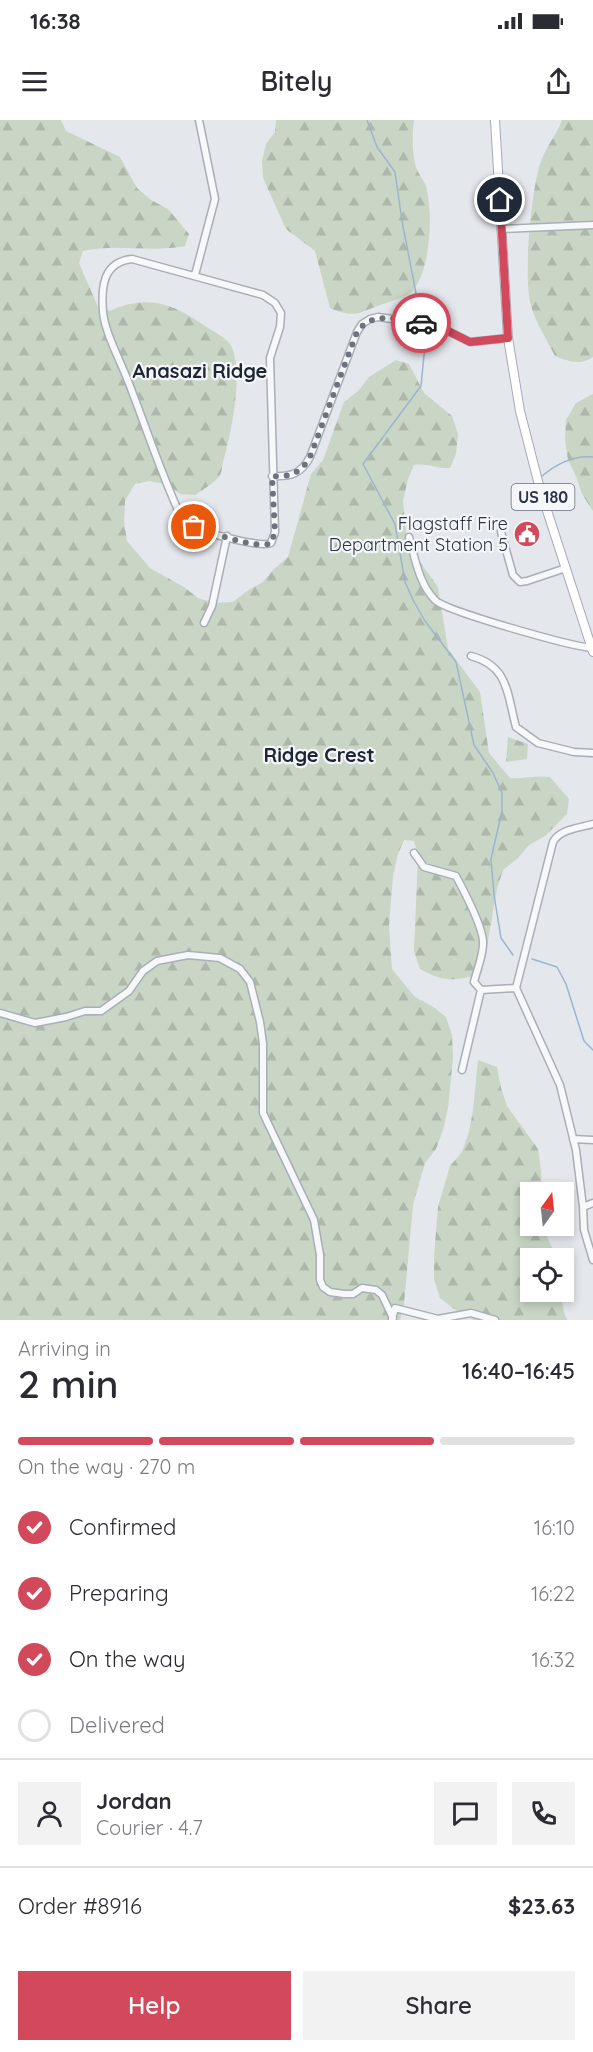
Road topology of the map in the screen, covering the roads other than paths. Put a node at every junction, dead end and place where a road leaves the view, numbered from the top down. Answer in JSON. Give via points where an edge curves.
{"nodes":[{"id":1,"x":199,"y":120,"type":"edge"},
{"id":2,"x":495,"y":120,"type":"edge"},
{"id":3,"x":593,"y":225,"type":"edge"},
{"id":4,"x":501,"y":229,"type":"junction"},
{"id":5,"x":195,"y":275,"type":"junction"},
{"id":6,"x":508,"y":338,"type":"junction"},
{"id":7,"x":272,"y":476,"type":"junction"},
{"id":8,"x":501,"y":532,"type":"dead end"},
{"id":9,"x":227,"y":537,"type":"junction"},
{"id":10,"x":409,"y":537,"type":"dead end"},
{"id":11,"x":566,"y":568,"type":"junction"},
{"id":12,"x":204,"y":622,"type":"dead end"},
{"id":13,"x":593,"y":649,"type":"edge"},
{"id":14,"x":471,"y":656,"type":"dead end"},
{"id":15,"x":593,"y":753,"type":"edge"},
{"id":16,"x":593,"y":824,"type":"edge"},
{"id":17,"x":414,"y":853,"type":"dead end"},
{"id":18,"x":516,"y":988,"type":"junction"},
{"id":19,"x":480,"y":990,"type":"junction"},
{"id":20,"x":0,"y":1013,"type":"edge"},
{"id":21,"x":462,"y":1070,"type":"dead end"},
{"id":22,"x":573,"y":1139,"type":"junction"},
{"id":23,"x":593,"y":1140,"type":"edge"},
{"id":24,"x":593,"y":1203,"type":"edge"},
{"id":25,"x":584,"y":1207,"type":"junction"},
{"id":26,"x":593,"y":1260,"type":"edge"},
{"id":27,"x":392,"y":1319,"type":"edge"},
{"id":28,"x":495,"y":1320,"type":"edge"}],
"edges":[{"from":1,"to":5,"type":"street","via":[[215,199]]},
{"from":2,"to":4,"type":"main road","number":"US 180"},
{"from":3,"to":4,"type":"street"},
{"from":4,"to":6,"type":"main road","number":"US 180"},
{"from":5,"to":7,"type":"street","via":[[263,294],[279,307],[281,320],[270,358]]},
{"from":5,"to":9,"type":"street","via":[[132,259],[121,260],[107,272],[103,310],[182,519]]},
{"from":6,"to":7,"type":"street","via":[[470,342],[436,325],[370,319],[357,332],[304,467],[297,474]]},
{"from":6,"to":11,"type":"main road","number":"US 180","via":[[523,428]]},
{"from":7,"to":9,"type":"street","via":[[275,532],[271,543],[265,546]]},
{"from":8,"to":11,"type":"street","via":[[513,574],[520,582]]},
{"from":9,"to":12,"type":"street","via":[[212,606]]},
{"from":10,"to":13,"type":"street","via":[[425,588],[436,603]]},
{"from":11,"to":13,"type":"main road","number":"US 180"},
{"from":14,"to":15,"type":"street","via":[[485,660],[503,677],[516,727],[538,743]]},
{"from":16,"to":18,"type":"street","via":[[561,833],[553,842]]},
{"from":17,"to":19,"type":"street","via":[[424,867],[456,876],[462,886],[483,942],[474,982]]},
{"from":18,"to":19,"type":"street"},
{"from":18,"to":22,"type":"street","via":[[560,1085]]},
{"from":19,"to":21,"type":"street"},
{"from":20,"to":27,"type":"street","via":[[35,1023],[101,1011],[129,991],[143,971],[157,962],[188,955],[220,958],[240,969],[250,982],[260,1022],[263,1113],[314,1220],[323,1287],[344,1294],[362,1288],[376,1290],[382,1294]]},
{"from":22,"to":23,"type":"street"},
{"from":22,"to":25,"type":"street"},
{"from":24,"to":25,"type":"street"},
{"from":25,"to":26,"type":"street","via":[[584,1230]]},
{"from":27,"to":28,"type":"street","via":[[395,1308],[438,1319],[471,1313]]}]}
